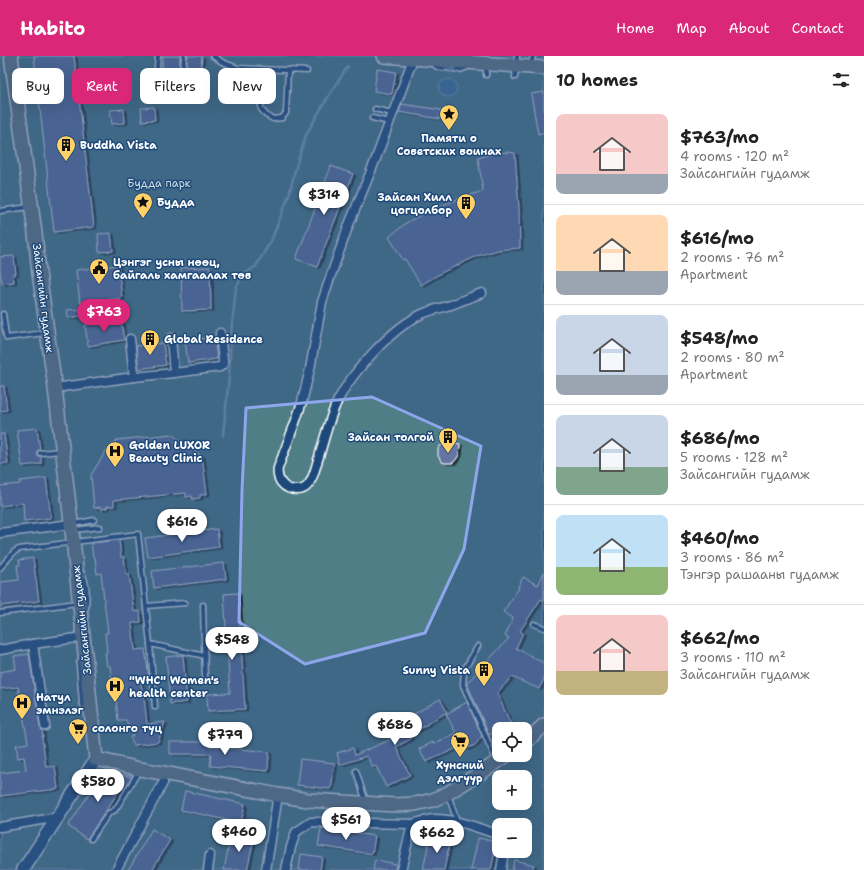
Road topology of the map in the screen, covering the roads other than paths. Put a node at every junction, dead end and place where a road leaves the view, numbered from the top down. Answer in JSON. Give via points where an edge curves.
{"nodes":[{"id":1,"x":158,"y":56,"type":"edge"},
{"id":2,"x":184,"y":56,"type":"edge"},
{"id":3,"x":213,"y":56,"type":"edge"},
{"id":4,"x":384,"y":56,"type":"edge"},
{"id":5,"x":13,"y":58,"type":"edge"},
{"id":6,"x":423,"y":58,"type":"edge"},
{"id":7,"x":536,"y":64,"type":"edge"},
{"id":8,"x":516,"y":66,"type":"edge"},
{"id":9,"x":238,"y":68,"type":"edge"},
{"id":10,"x":276,"y":70,"type":"edge"},
{"id":11,"x":288,"y":70,"type":"junction"},
{"id":12,"x":307,"y":72,"type":"dead end"},
{"id":13,"x":261,"y":104,"type":"edge"},
{"id":14,"x":375,"y":109,"type":"dead end"},
{"id":15,"x":392,"y":114,"type":"junction"},
{"id":16,"x":372,"y":118,"type":"dead end"},
{"id":17,"x":389,"y":122,"type":"junction"},
{"id":18,"x":31,"y":207,"type":"junction"},
{"id":19,"x":0,"y":211,"type":"edge"},
{"id":20,"x":482,"y":293,"type":"dead end"},
{"id":21,"x":3,"y":314,"type":"dead end"},
{"id":22,"x":47,"y":333,"type":"junction"},
{"id":23,"x":220,"y":333,"type":"dead end"},
{"id":24,"x":171,"y":338,"type":"dead end"},
{"id":25,"x":130,"y":339,"type":"dead end"},
{"id":26,"x":174,"y":373,"type":"junction"},
{"id":27,"x":134,"y":377,"type":"junction"},
{"id":28,"x":55,"y":388,"type":"junction"},
{"id":29,"x":62,"y":451,"type":"junction"},
{"id":30,"x":40,"y":453,"type":"dead end"},
{"id":31,"x":94,"y":520,"type":"dead end"},
{"id":32,"x":100,"y":527,"type":"dead end"},
{"id":33,"x":72,"y":532,"type":"junction"},
{"id":34,"x":0,"y":534,"type":"edge"},
{"id":35,"x":0,"y":568,"type":"edge"},
{"id":36,"x":76,"y":568,"type":"junction"},
{"id":37,"x":80,"y":602,"type":"junction"},
{"id":38,"x":185,"y":602,"type":"dead end"},
{"id":39,"x":203,"y":605,"type":"dead end"},
{"id":40,"x":146,"y":606,"type":"junction"},
{"id":41,"x":0,"y":613,"type":"edge"},
{"id":42,"x":534,"y":624,"type":"dead end"},
{"id":43,"x":544,"y":628,"type":"edge"},
{"id":44,"x":83,"y":634,"type":"junction"},
{"id":45,"x":33,"y":644,"type":"junction"},
{"id":46,"x":150,"y":644,"type":"junction"},
{"id":47,"x":478,"y":646,"type":"dead end"},
{"id":48,"x":0,"y":650,"type":"edge"},
{"id":49,"x":204,"y":656,"type":"junction"},
{"id":50,"x":205,"y":682,"type":"dead end"},
{"id":51,"x":155,"y":707,"type":"dead end"},
{"id":52,"x":544,"y":725,"type":"edge"},
{"id":53,"x":45,"y":726,"type":"dead end"},
{"id":54,"x":532,"y":736,"type":"edge"},
{"id":55,"x":492,"y":739,"type":"edge"},
{"id":56,"x":96,"y":759,"type":"junction"},
{"id":57,"x":496,"y":762,"type":"edge"},
{"id":58,"x":140,"y":769,"type":"junction"},
{"id":59,"x":356,"y":771,"type":"dead end"},
{"id":60,"x":165,"y":778,"type":"junction"},
{"id":61,"x":448,"y":793,"type":"junction"},
{"id":62,"x":278,"y":795,"type":"junction"},
{"id":63,"x":366,"y":804,"type":"junction"},
{"id":64,"x":59,"y":817,"type":"junction"},
{"id":65,"x":457,"y":821,"type":"junction"},
{"id":66,"x":412,"y":824,"type":"junction"},
{"id":67,"x":0,"y":827,"type":"edge"},
{"id":68,"x":492,"y":833,"type":"edge"},
{"id":69,"x":91,"y":839,"type":"dead end"},
{"id":70,"x":210,"y":855,"type":"dead end"},
{"id":71,"x":503,"y":858,"type":"edge"},
{"id":72,"x":24,"y":870,"type":"edge"},
{"id":73,"x":116,"y":870,"type":"edge"},
{"id":74,"x":208,"y":870,"type":"edge"},
{"id":75,"x":266,"y":870,"type":"edge"},
{"id":76,"x":286,"y":870,"type":"edge"},
{"id":77,"x":401,"y":870,"type":"edge"},
{"id":78,"x":501,"y":870,"type":"edge"}],
"edges":[{"from":1,"to":2,"type":"lane","via":[[159,82],[176,95],[182,92]]},
{"from":3,"to":9,"type":"lane"},
{"from":4,"to":6,"type":"main road"},
{"from":5,"to":18,"type":"main road","name":"Зайсангийн гудамж"},
{"from":6,"to":8,"type":"main road","via":[[471,63],[486,69]]},
{"from":6,"to":15,"type":"street"},
{"from":7,"to":8,"type":"main road"},
{"from":10,"to":11,"type":"lane"},
{"from":11,"to":12,"type":"lane"},
{"from":11,"to":13,"type":"lane","via":[[286,113],[282,118],[273,119],[266,116]]},
{"from":14,"to":15,"type":"lane"},
{"from":15,"to":17,"type":"street"},
{"from":16,"to":17,"type":"lane"},
{"from":17,"to":20,"type":"street","via":[[322,302],[302,402],[278,468],[277,475],[282,484],[298,490],[309,484],[338,400],[357,371],[385,340],[422,314]]},
{"from":18,"to":19,"type":"lane"},
{"from":18,"to":22,"type":"main road","name":"Зайсангийн гудамж"},
{"from":21,"to":22,"type":"lane","via":[[7,338]]},
{"from":22,"to":28,"type":"main road","name":"Зайсангийн гудамж"},
{"from":23,"to":26,"type":"street","via":[[223,364],[220,367]]},
{"from":24,"to":26,"type":"street"},
{"from":25,"to":27,"type":"street"},
{"from":26,"to":27,"type":"street"},
{"from":27,"to":28,"type":"street"},
{"from":28,"to":29,"type":"main road","name":"Зайсангийн гудамж"},
{"from":29,"to":30,"type":"lane"},
{"from":29,"to":33,"type":"main road","name":"Зайсангийн гудамж"},
{"from":31,"to":33,"type":"lane"},
{"from":32,"to":33,"type":"lane"},
{"from":33,"to":34,"type":"street"},
{"from":33,"to":35,"type":"lane","via":[[19,549]]},
{"from":33,"to":36,"type":"main road","name":"Зайсангийн гудамж"},
{"from":33,"to":40,"type":"lane","via":[[138,534]]},
{"from":36,"to":37,"type":"main road","name":"Зайсангийн гудамж"},
{"from":36,"to":44,"type":"lane","via":[[84,576],[87,595]]},
{"from":37,"to":41,"type":"lane"},
{"from":37,"to":44,"type":"main road","name":"Зайсангийн гудамж"},
{"from":38,"to":40,"type":"lane"},
{"from":39,"to":49,"type":"lane"},
{"from":40,"to":46,"type":"lane"},
{"from":42,"to":43,"type":"lane"},
{"from":44,"to":45,"type":"street"},
{"from":44,"to":56,"type":"main road","name":"Зайсангийн гудамж"},
{"from":45,"to":48,"type":"street"},
{"from":45,"to":53,"type":"street"},
{"from":46,"to":49,"type":"lane"},
{"from":46,"to":51,"type":"lane"},
{"from":47,"to":55,"type":"lane","via":[[464,670],[463,685]]},
{"from":49,"to":50,"type":"lane"},
{"from":52,"to":54,"type":"main road"},
{"from":56,"to":58,"type":"main road"},
{"from":56,"to":64,"type":"street"},
{"from":57,"to":61,"type":"main road"},
{"from":58,"to":60,"type":"main road"},
{"from":58,"to":69,"type":"lane","via":[[120,804],[109,814]]},
{"from":59,"to":63,"type":"lane"},
{"from":60,"to":62,"type":"main road"},
{"from":60,"to":73,"type":"street"},
{"from":61,"to":63,"type":"main road","via":[[415,804]]},
{"from":61,"to":65,"type":"lane"},
{"from":62,"to":63,"type":"main road"},
{"from":62,"to":75,"type":"street"},
{"from":64,"to":67,"type":"street"},
{"from":64,"to":72,"type":"street"},
{"from":65,"to":66,"type":"street","via":[[434,819]]},
{"from":65,"to":68,"type":"street"},
{"from":66,"to":76,"type":"street","via":[[311,822],[296,832]]},
{"from":66,"to":77,"type":"street"},
{"from":70,"to":74,"type":"street"},
{"from":71,"to":78,"type":"street"}]}
